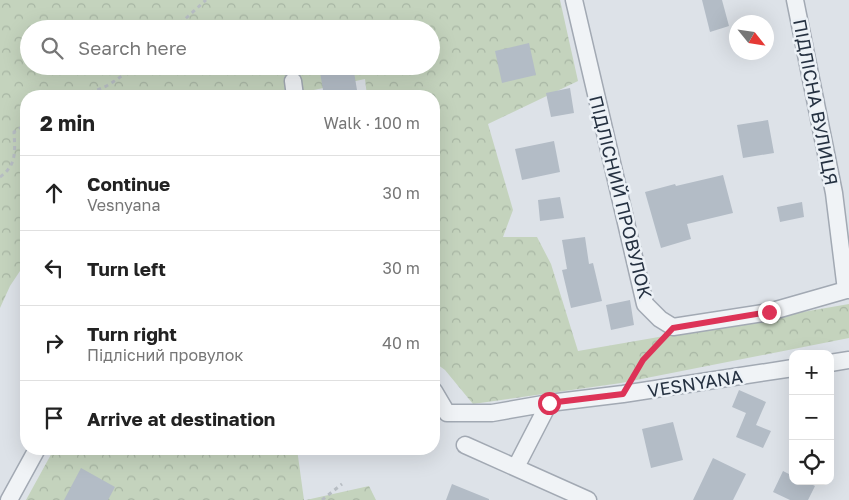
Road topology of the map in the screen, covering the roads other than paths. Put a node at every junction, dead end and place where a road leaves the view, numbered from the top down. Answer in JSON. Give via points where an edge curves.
{"nodes":[{"id":1,"x":574,"y":0,"type":"edge"},
{"id":2,"x":795,"y":0,"type":"edge"},
{"id":3,"x":848,"y":290,"type":"edge"},
{"id":4,"x":849,"y":360,"type":"edge"},
{"id":5,"x":834,"y":362,"type":"edge"},
{"id":6,"x":789,"y":369,"type":"edge"},
{"id":7,"x":440,"y":401,"type":"edge"},
{"id":8,"x":549,"y":403,"type":"junction"},
{"id":9,"x":465,"y":445,"type":"dead end"},
{"id":10,"x":34,"y":455,"type":"edge"},
{"id":11,"x":516,"y":467,"type":"junction"},
{"id":12,"x":9,"y":500,"type":"edge"},
{"id":13,"x":588,"y":500,"type":"edge"}],
"edges":[{"from":1,"to":3,"type":"street","name":"ПІДЛІСНИЙ ПРОВУЛОК","via":[[645,304],[673,328],[769,312]]},
{"from":2,"to":3,"type":"street","name":"ПІДЛІСНА ВУЛИЦЯ","via":[[834,193]]},
{"from":4,"to":5,"type":"street"},
{"from":6,"to":8,"type":"street","name":"VESNYANA"},
{"from":7,"to":8,"type":"street","name":"VESNYANA","via":[[447,413],[492,412]]},
{"from":8,"to":11,"type":"street"},
{"from":9,"to":11,"type":"street"},
{"from":10,"to":12,"type":"street"},
{"from":11,"to":13,"type":"street"}]}
